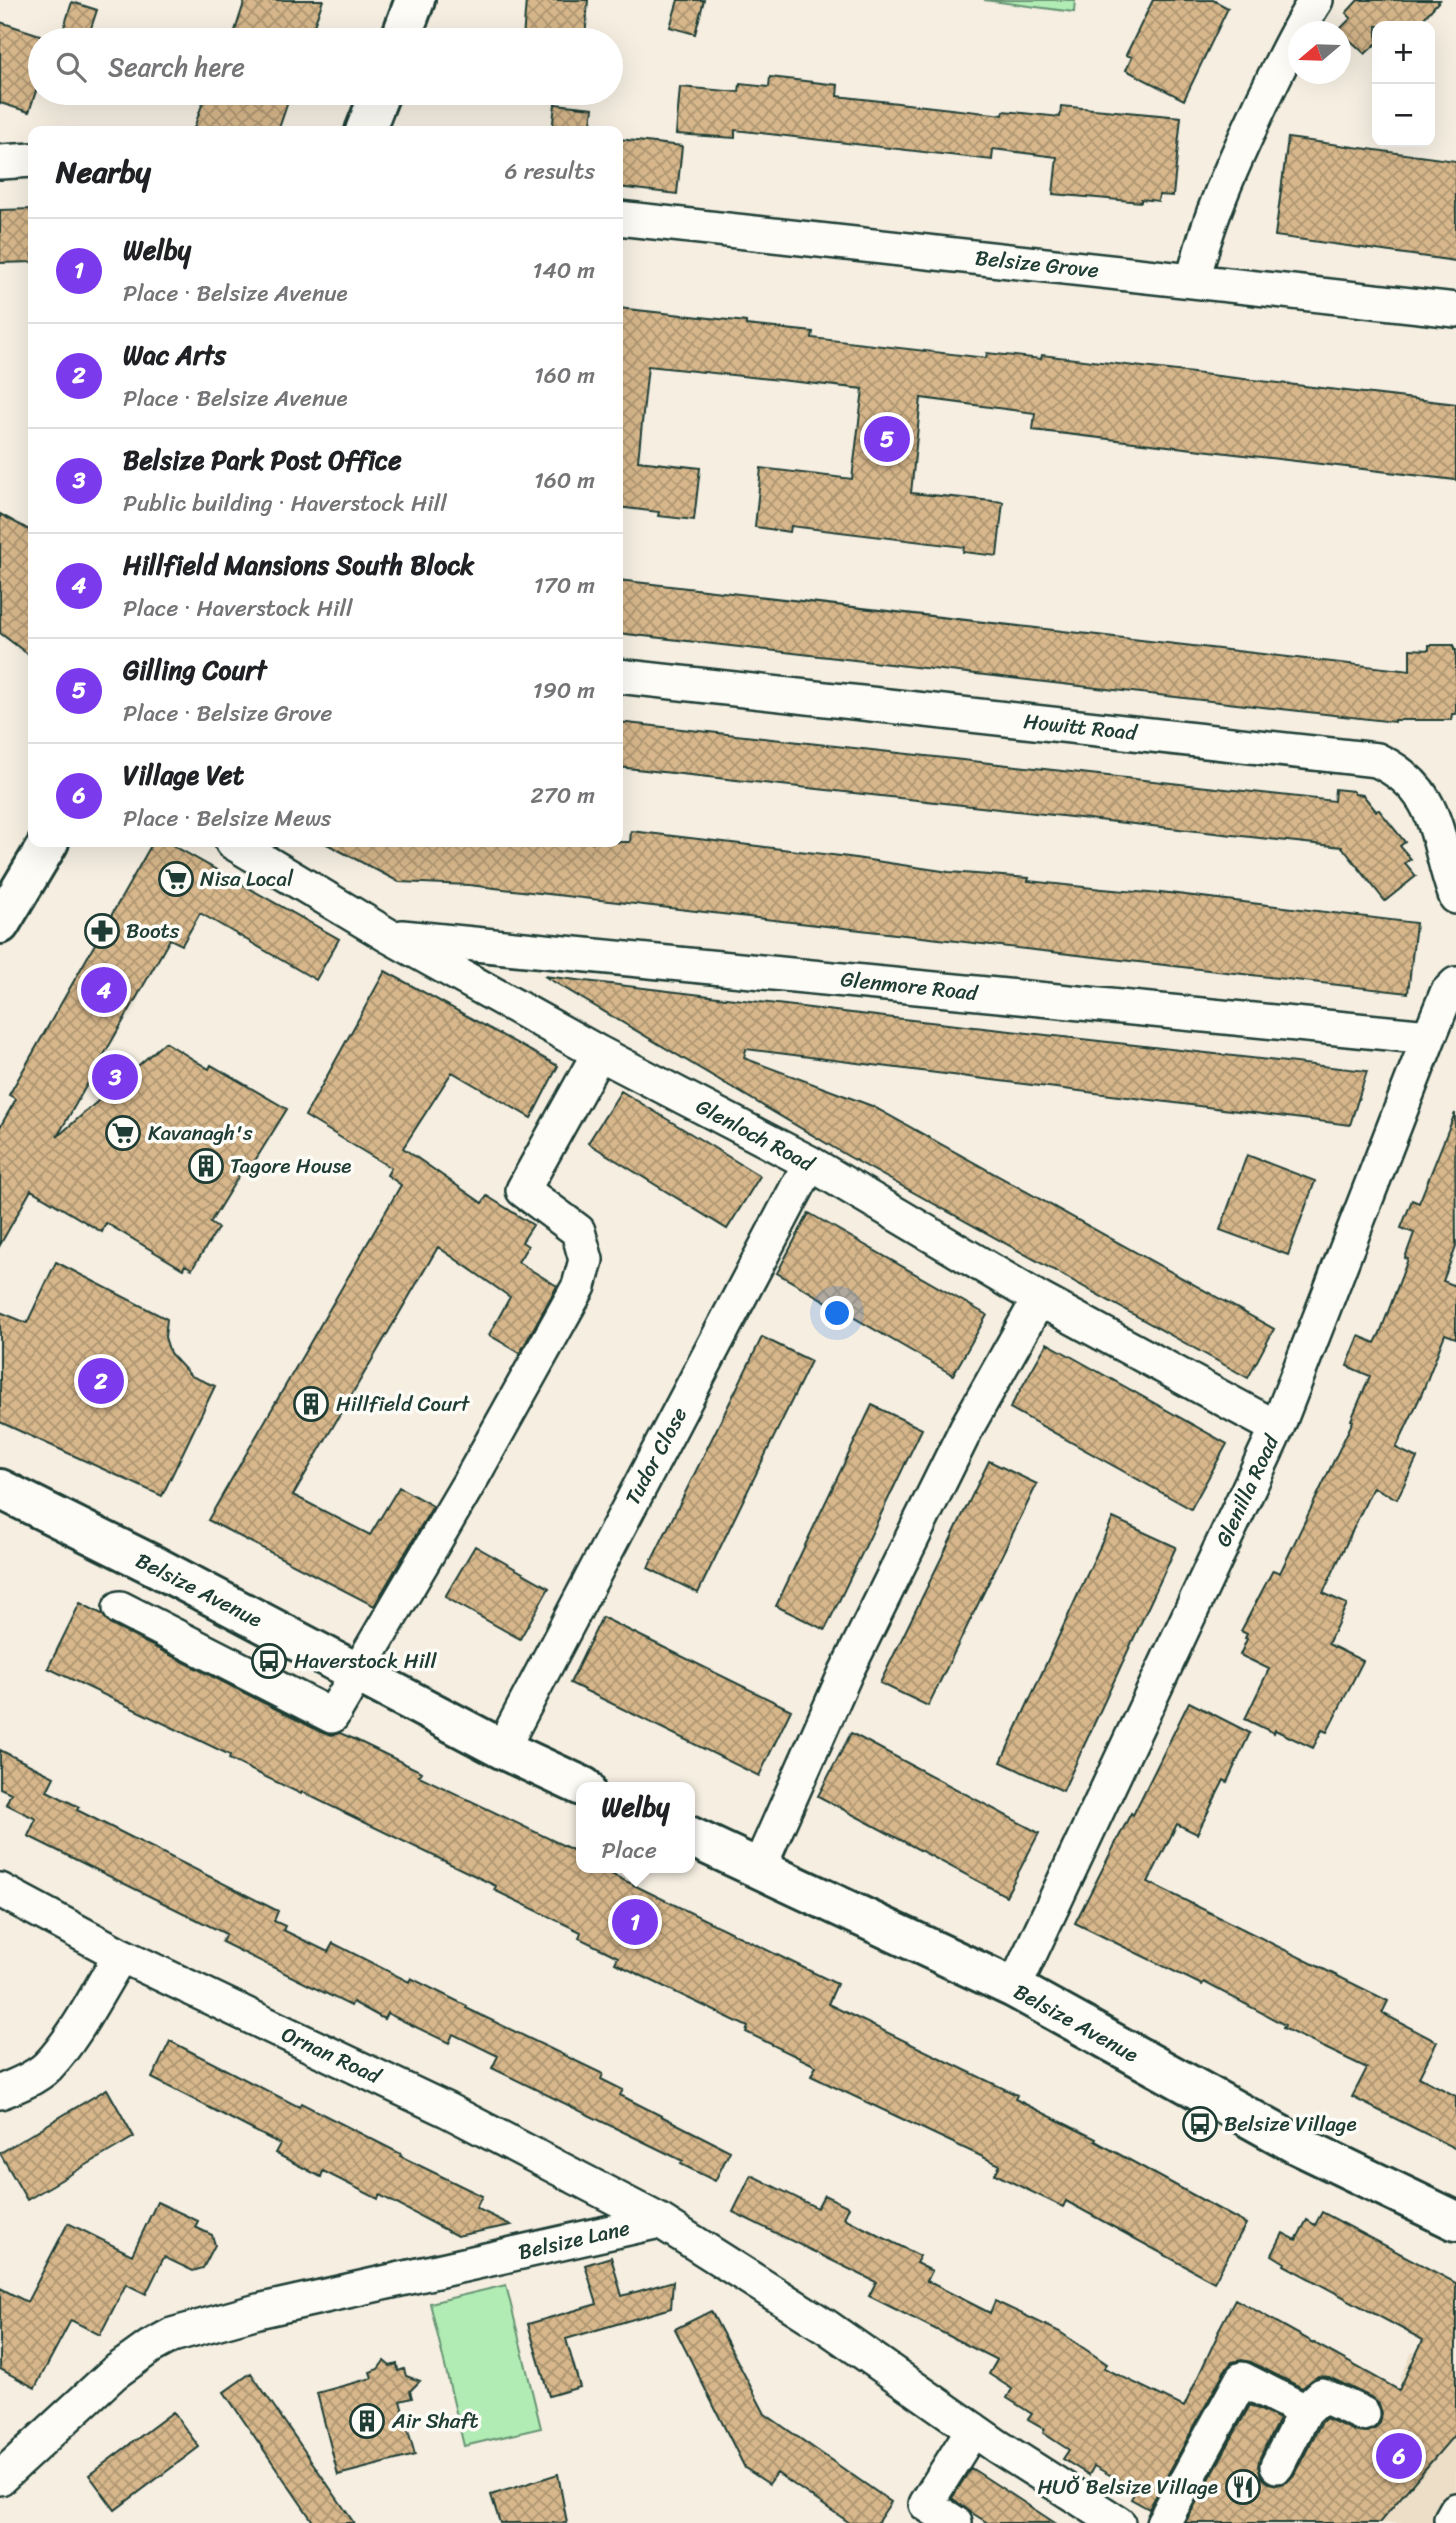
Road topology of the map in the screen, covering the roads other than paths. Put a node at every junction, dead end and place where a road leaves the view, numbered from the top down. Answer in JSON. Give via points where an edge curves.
{"nodes":[{"id":1,"x":415,"y":0,"type":"edge"},
{"id":2,"x":1316,"y":0,"type":"edge"},
{"id":3,"x":404,"y":28,"type":"edge"},
{"id":4,"x":375,"y":105,"type":"edge"},
{"id":5,"x":367,"y":126,"type":"edge"},
{"id":6,"x":28,"y":160,"type":"edge"},
{"id":7,"x":0,"y":162,"type":"edge"},
{"id":8,"x":623,"y":219,"type":"edge"},
{"id":9,"x":1193,"y":281,"type":"junction"},
{"id":10,"x":1456,"y":310,"type":"edge"},
{"id":11,"x":623,"y":677,"type":"edge"},
{"id":12,"x":45,"y":847,"type":"edge"},
{"id":13,"x":240,"y":847,"type":"edge"},
{"id":14,"x":1456,"y":897,"type":"edge"},
{"id":15,"x":0,"y":924,"type":"edge"},
{"id":16,"x":389,"y":936,"type":"junction"},
{"id":17,"x":1456,"y":984,"type":"edge"},
{"id":18,"x":1429,"y":1037,"type":"junction"},
{"id":19,"x":599,"y":1053,"type":"junction"},
{"id":20,"x":810,"y":1163,"type":"junction"},
{"id":21,"x":1039,"y":1299,"type":"junction"},
{"id":22,"x":1277,"y":1428,"type":"junction"},
{"id":23,"x":0,"y":1489,"type":"edge"},
{"id":24,"x":120,"y":1608,"type":"dead end"},
{"id":25,"x":358,"y":1673,"type":"junction"},
{"id":26,"x":502,"y":1749,"type":"junction"},
{"id":27,"x":576,"y":1783,"type":"edge"},
{"id":28,"x":695,"y":1839,"type":"edge"},
{"id":29,"x":759,"y":1868,"type":"junction"},
{"id":30,"x":0,"y":1890,"type":"edge"},
{"id":31,"x":121,"y":1955,"type":"junction"},
{"id":32,"x":1014,"y":1988,"type":"junction"},
{"id":33,"x":0,"y":2092,"type":"edge"},
{"id":34,"x":660,"y":2221,"type":"junction"},
{"id":35,"x":1456,"y":2221,"type":"edge"},
{"id":36,"x":1305,"y":2411,"type":"junction"},
{"id":37,"x":1363,"y":2414,"type":"dead end"},
{"id":38,"x":973,"y":2429,"type":"junction"},
{"id":39,"x":1277,"y":2466,"type":"dead end"},
{"id":40,"x":0,"y":2478,"type":"edge"},
{"id":41,"x":955,"y":2523,"type":"edge"},
{"id":42,"x":1118,"y":2523,"type":"edge"},
{"id":43,"x":1163,"y":2523,"type":"edge"}],
"edges":[{"from":1,"to":3,"type":"street"},
{"from":2,"to":9,"type":"street","via":[[1299,26],[1223,186]]},
{"from":4,"to":5,"type":"street"},
{"from":6,"to":7,"type":"street"},
{"from":8,"to":9,"type":"street","name":"Belsize Grove"},
{"from":9,"to":10,"type":"street","name":"Belsize Grove"},
{"from":11,"to":14,"type":"street","name":"Howitt Road","via":[[1377,760],[1416,786],[1434,819]]},
{"from":12,"to":15,"type":"street"},
{"from":13,"to":16,"type":"street","name":"Glenloch Road"},
{"from":16,"to":18,"type":"street","name":"Glenmore Road"},
{"from":16,"to":19,"type":"street","name":"Glenloch Road"},
{"from":17,"to":18,"type":"street","name":"Glenilla Road","via":[[1447,993]]},
{"from":18,"to":22,"type":"street","name":"Glenilla Road"},
{"from":19,"to":20,"type":"street","name":"Glenloch Road"},
{"from":19,"to":25,"type":"street","via":[[523,1190],[578,1231],[586,1260],[579,1286]]},
{"from":20,"to":21,"type":"street","name":"Glenloch Road"},
{"from":20,"to":26,"type":"street","name":"Tudor Close"},
{"from":21,"to":22,"type":"street","name":"Glenloch Road"},
{"from":21,"to":29,"type":"street","via":[[967,1427],[852,1660]]},
{"from":22,"to":32,"type":"street","name":"Glenilla Road"},
{"from":23,"to":25,"type":"street","name":"Belsize Avenue"},
{"from":24,"to":25,"type":"street","via":[[332,1716]]},
{"from":25,"to":26,"type":"street","name":"Belsize Avenue"},
{"from":26,"to":27,"type":"street","name":"Belsize Avenue"},
{"from":28,"to":29,"type":"street","name":"Belsize Avenue"},
{"from":29,"to":32,"type":"street","name":"Belsize Avenue"},
{"from":30,"to":31,"type":"street","name":"Ornan Road"},
{"from":31,"to":33,"type":"street","via":[[47,2067]]},
{"from":31,"to":34,"type":"street","name":"Ornan Road","via":[[447,2110]]},
{"from":32,"to":35,"type":"street","name":"Belsize Avenue","via":[[1298,2145]]},
{"from":34,"to":38,"type":"street","via":[[827,2327]]},
{"from":34,"to":40,"type":"street","name":"Belsize Lane","via":[[258,2311],[173,2335],[114,2373]]},
{"from":36,"to":37,"type":"street","via":[[1322,2395]]},
{"from":36,"to":39,"type":"street"},
{"from":36,"to":43,"type":"street","via":[[1248,2367]]},
{"from":38,"to":41,"type":"street","via":[[926,2504]]},
{"from":38,"to":42,"type":"street"}]}
